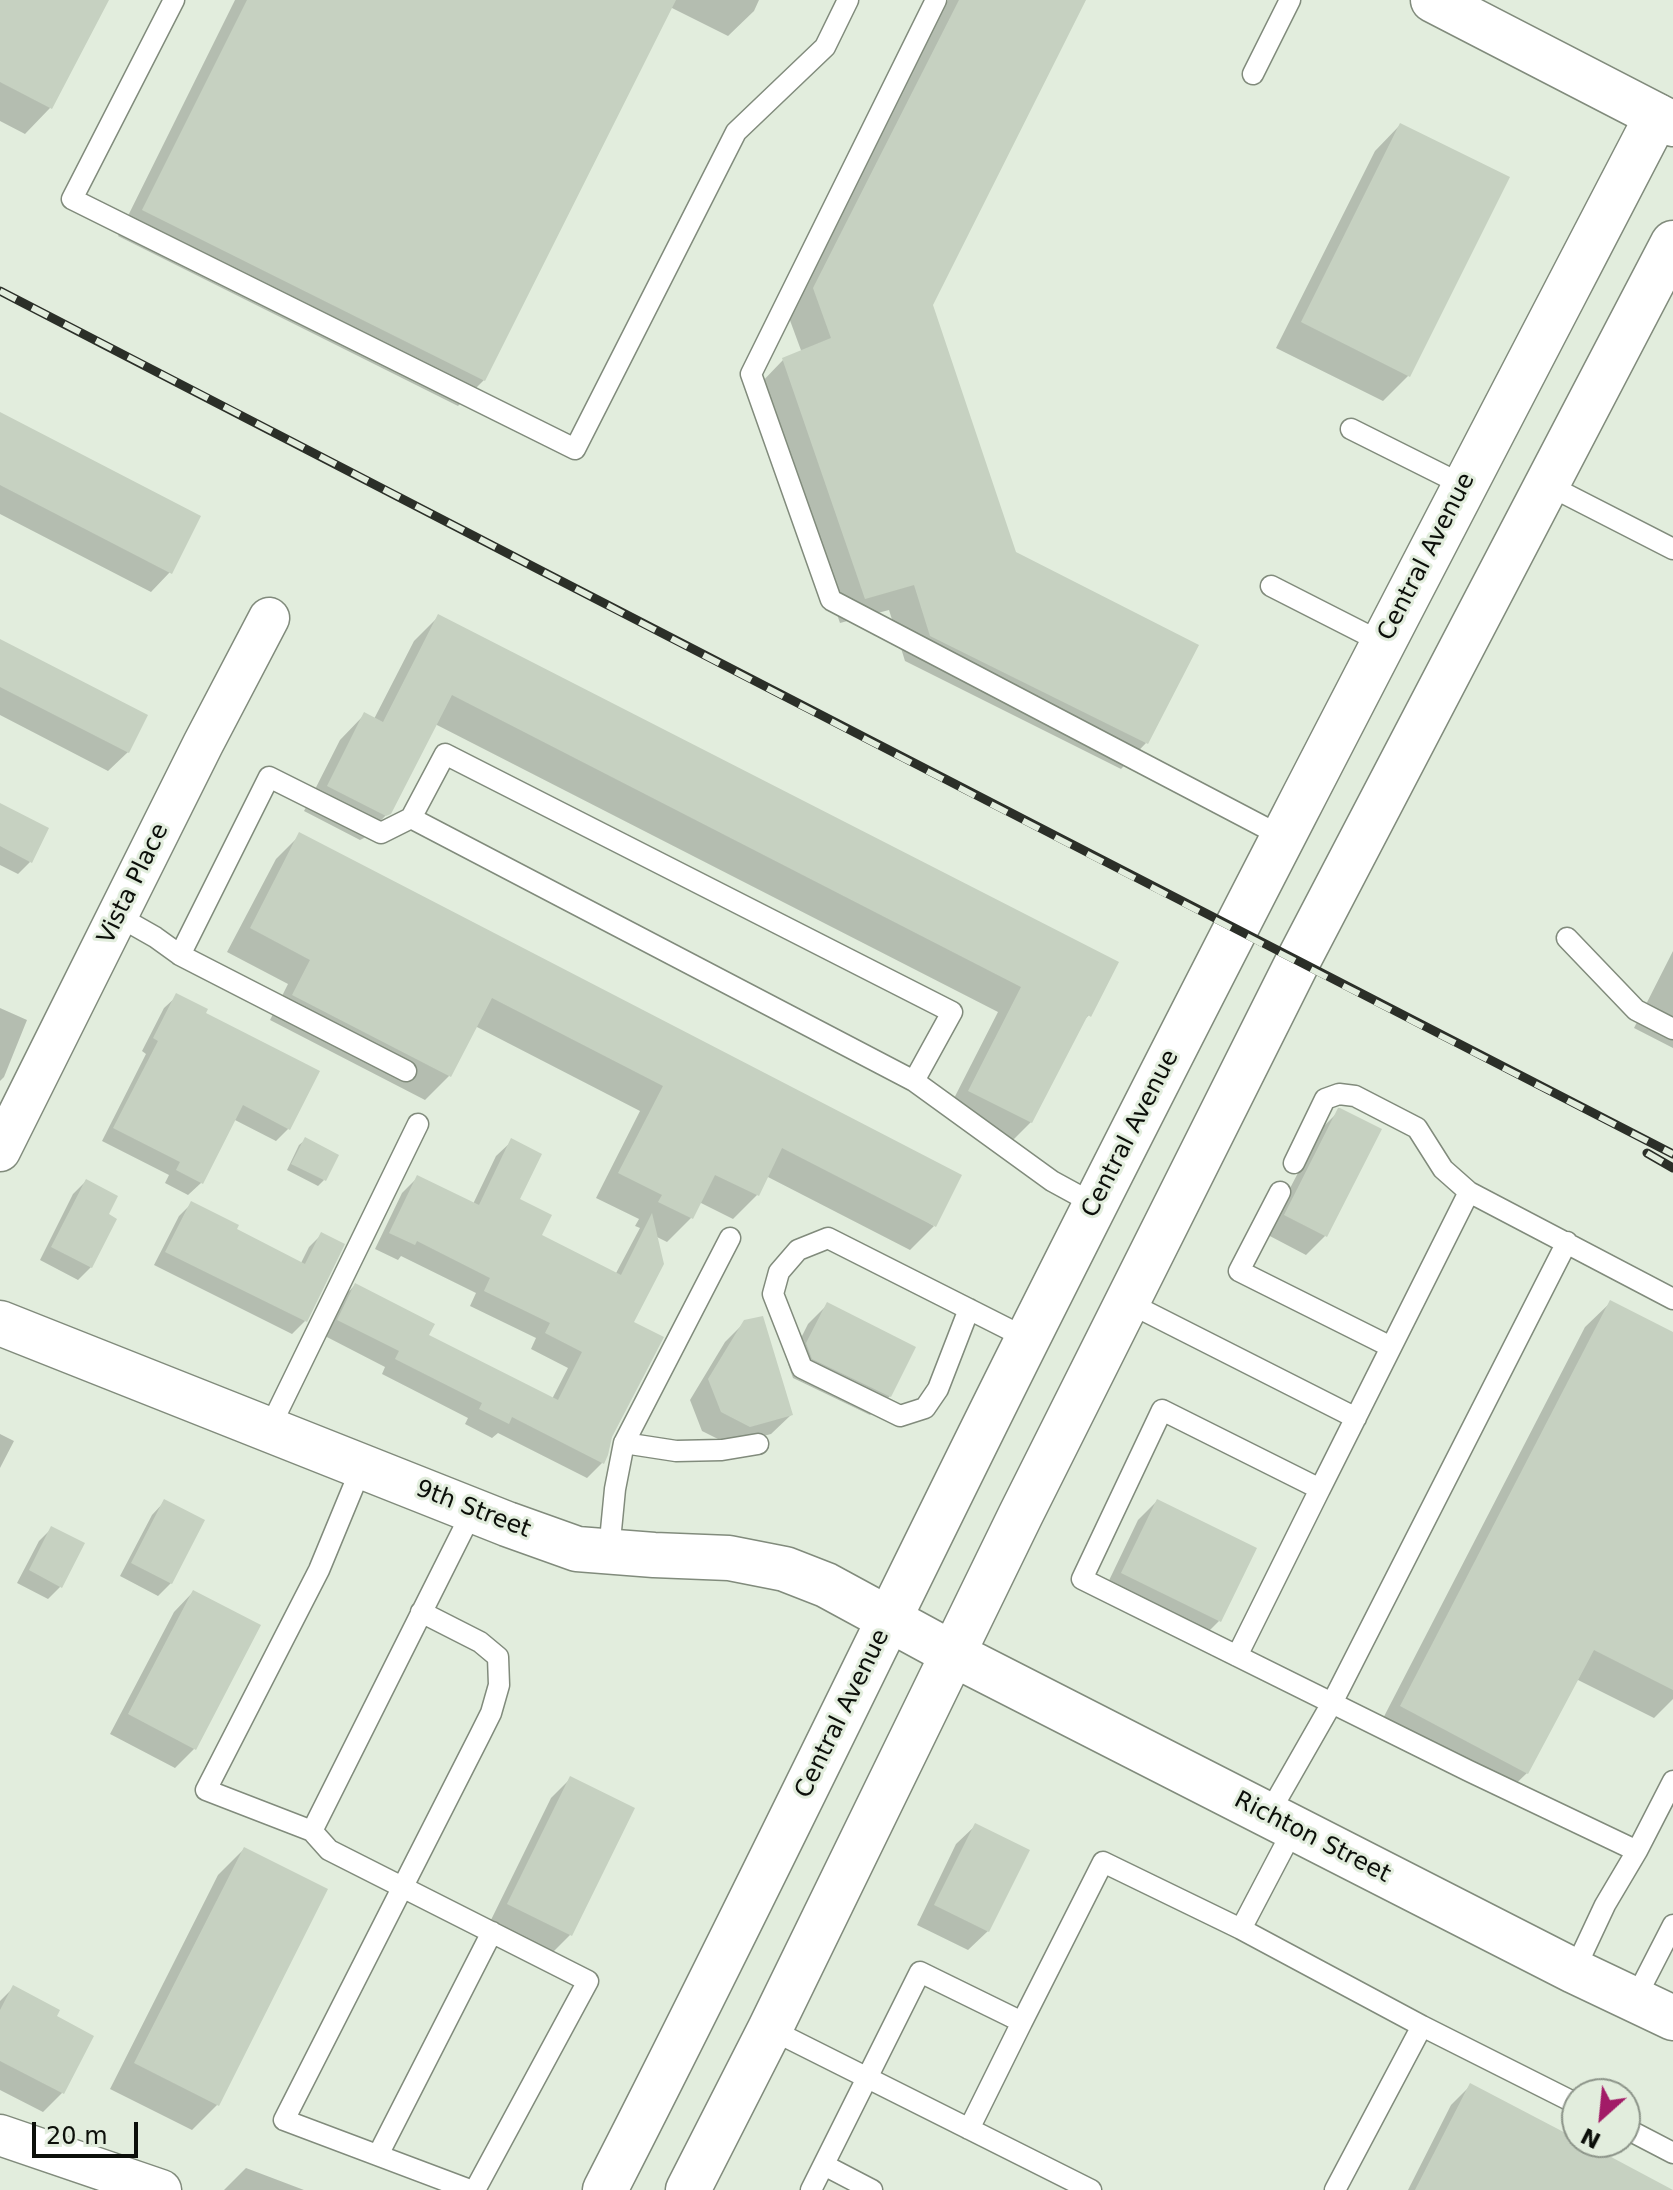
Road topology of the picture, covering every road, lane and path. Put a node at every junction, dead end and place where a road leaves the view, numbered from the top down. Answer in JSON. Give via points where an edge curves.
{"nodes":[{"id":1,"x":174,"y":0,"type":"edge"},
{"id":2,"x":848,"y":0,"type":"edge"},
{"id":3,"x":936,"y":0,"type":"edge"},
{"id":4,"x":1290,"y":0,"type":"edge"},
{"id":5,"x":1433,"y":0,"type":"edge"},
{"id":6,"x":1253,"y":74,"type":"dead end"},
{"id":7,"x":1668,"y":108,"type":"edge"},
{"id":8,"x":1673,"y":243,"type":"edge"},
{"id":9,"x":1351,"y":429,"type":"dead end"},
{"id":10,"x":1548,"y":485,"type":"junction"},
{"id":11,"x":1465,"y":486,"type":"junction"},
{"id":12,"x":1673,"y":549,"type":"edge"},
{"id":13,"x":1271,"y":586,"type":"dead end"},
{"id":14,"x":269,"y":618,"type":"dead end"},
{"id":15,"x":1383,"y":643,"type":"junction"},
{"id":16,"x":411,"y":818,"type":"junction"},
{"id":17,"x":1283,"y":837,"type":"junction"},
{"id":18,"x":118,"y":916,"type":"junction"},
{"id":19,"x":1567,"y":938,"type":"dead end"},
{"id":20,"x":180,"y":955,"type":"junction"},
{"id":21,"x":1673,"y":1029,"type":"edge"},
{"id":22,"x":406,"y":1071,"type":"dead end"},
{"id":23,"x":914,"y":1081,"type":"junction"},
{"id":24,"x":418,"y":1124,"type":"dead end"},
{"id":25,"x":0,"y":1151,"type":"edge"},
{"id":26,"x":1294,"y":1163,"type":"dead end"},
{"id":27,"x":1280,"y":1192,"type":"dead end"},
{"id":28,"x":1469,"y":1192,"type":"junction"},
{"id":29,"x":1096,"y":1205,"type":"junction"},
{"id":30,"x":730,"y":1238,"type":"dead end"},
{"id":31,"x":1567,"y":1242,"type":"junction"},
{"id":32,"x":1673,"y":1299,"type":"edge"},
{"id":33,"x":1127,"y":1302,"type":"junction"},
{"id":34,"x":969,"y":1309,"type":"junction"},
{"id":35,"x":0,"y":1323,"type":"edge"},
{"id":36,"x":1028,"y":1339,"type":"junction"},
{"id":37,"x":1391,"y":1347,"type":"junction"},
{"id":38,"x":1356,"y":1418,"type":"junction"},
{"id":39,"x":269,"y":1429,"type":"junction"},
{"id":40,"x":624,"y":1443,"type":"junction"},
{"id":41,"x":758,"y":1444,"type":"dead end"},
{"id":42,"x":362,"y":1466,"type":"junction"},
{"id":43,"x":1320,"y":1489,"type":"junction"},
{"id":44,"x":473,"y":1510,"type":"junction"},
{"id":45,"x":609,"y":1551,"type":"junction"},
{"id":46,"x":421,"y":1612,"type":"junction"},
{"id":47,"x":889,"y":1619,"type":"junction"},
{"id":48,"x":953,"y":1654,"type":"junction"},
{"id":49,"x":1237,"y":1656,"type":"junction"},
{"id":50,"x":1332,"y":1703,"type":"junction"},
{"id":51,"x":1673,"y":1781,"type":"edge"},
{"id":52,"x":1281,"y":1821,"type":"junction"},
{"id":53,"x":312,"y":1831,"type":"junction"},
{"id":54,"x":1637,"y":1851,"type":"junction"},
{"id":55,"x":403,"y":1886,"type":"junction"},
{"id":56,"x":1673,"y":1925,"type":"edge"},
{"id":57,"x":1241,"y":1929,"type":"junction"},
{"id":58,"x":492,"y":1932,"type":"junction"},
{"id":59,"x":1574,"y":1971,"type":"junction"},
{"id":60,"x":1654,"y":2009,"type":"edge"},
{"id":61,"x":1022,"y":2022,"type":"junction"},
{"id":62,"x":1422,"y":2026,"type":"junction"},
{"id":63,"x":770,"y":2029,"type":"junction"},
{"id":64,"x":869,"y":2078,"type":"junction"},
{"id":65,"x":1561,"y":2096,"type":"edge"},
{"id":66,"x":969,"y":2129,"type":"junction"},
{"id":67,"x":0,"y":2135,"type":"edge"},
{"id":68,"x":1641,"y":2136,"type":"edge"},
{"id":69,"x":1673,"y":2153,"type":"edge"},
{"id":70,"x":378,"y":2155,"type":"junction"},
{"id":71,"x":824,"y":2165,"type":"junction"},
{"id":72,"x":161,"y":2190,"type":"edge"},
{"id":73,"x":472,"y":2190,"type":"edge"},
{"id":74,"x":605,"y":2190,"type":"edge"},
{"id":75,"x":688,"y":2190,"type":"edge"},
{"id":76,"x":811,"y":2190,"type":"edge"},
{"id":77,"x":872,"y":2190,"type":"edge"},
{"id":78,"x":1091,"y":2190,"type":"edge"},
{"id":79,"x":1335,"y":2190,"type":"edge"}],
"edges":[{"from":1,"to":2,"type":"lane","via":[[72,199],[575,449],[736,132],[825,47]]},
{"from":3,"to":17,"type":"lane","via":[[751,374],[831,600]]},
{"from":4,"to":6,"type":"lane"},
{"from":5,"to":7,"type":"main road"},
{"from":7,"to":11,"type":"main road","name":"Central Avenue"},
{"from":8,"to":10,"type":"main road"},
{"from":9,"to":11,"type":"lane"},
{"from":10,"to":12,"type":"lane"},
{"from":10,"to":33,"type":"main road","via":[[1297,963]]},
{"from":11,"to":15,"type":"main road","name":"Central Avenue"},
{"from":13,"to":15,"type":"lane"},
{"from":14,"to":18,"type":"street","name":"Vista Place"},
{"from":15,"to":17,"type":"main road","name":"Central Avenue"},
{"from":16,"to":20,"type":"lane","via":[[381,833],[269,777]]},
{"from":16,"to":23,"type":"lane"},
{"from":16,"to":23,"type":"lane","via":[[445,754],[952,1012]]},
{"from":17,"to":29,"type":"main road","name":"Central Avenue"},
{"from":18,"to":20,"type":"lane"},
{"from":18,"to":25,"type":"street","name":"Vista Place"},
{"from":19,"to":21,"type":"lane","via":[[1636,1010]]},
{"from":20,"to":22,"type":"lane"},
{"from":23,"to":29,"type":"lane","via":[[1052,1181]]},
{"from":24,"to":39,"type":"lane"},
{"from":26,"to":28,"type":"lane","via":[[1325,1099],[1355,1096],[1417,1128],[1443,1169]]},
{"from":27,"to":37,"type":"lane","via":[[1239,1271]]},
{"from":28,"to":31,"type":"lane"},
{"from":28,"to":37,"type":"lane"},
{"from":29,"to":36,"type":"main road","name":"Central Avenue"},
{"from":30,"to":40,"type":"lane"},
{"from":31,"to":32,"type":"lane"},
{"from":31,"to":50,"type":"lane"},
{"from":33,"to":38,"type":"lane"},
{"from":33,"to":48,"type":"main road"},
{"from":34,"to":34,"type":"lane","via":[[828,1238],[798,1250],[779,1272],[773,1294],[802,1368],[900,1416],[925,1408],[938,1389]]},
{"from":34,"to":36,"type":"lane"},
{"from":35,"to":39,"type":"main road","name":"9th Street"},
{"from":36,"to":47,"type":"main road","name":"Central Avenue"},
{"from":37,"to":38,"type":"lane"},
{"from":38,"to":43,"type":"lane"},
{"from":39,"to":42,"type":"main road","name":"9th Street"},
{"from":40,"to":41,"type":"lane","via":[[676,1451]]},
{"from":40,"to":45,"type":"lane"},
{"from":42,"to":44,"type":"main road","name":"9th Street"},
{"from":42,"to":53,"type":"lane","via":[[319,1570],[206,1790]]},
{"from":43,"to":49,"type":"lane"},
{"from":43,"to":49,"type":"lane","via":[[1162,1410],[1082,1579]]},
{"from":44,"to":45,"type":"main road","name":"9th Street","via":[[577,1549]]},
{"from":44,"to":46,"type":"lane"},
{"from":45,"to":47,"type":"main road","name":"9th Street","via":[[729,1558],[785,1569]]},
{"from":46,"to":53,"type":"lane"},
{"from":46,"to":55,"type":"lane","via":[[498,1657],[499,1685],[491,1713]]},
{"from":47,"to":48,"type":"main road","name":"9th Street"},
{"from":47,"to":74,"type":"main road","name":"Central Avenue"},
{"from":48,"to":52,"type":"main road","name":"Richton Street"},
{"from":48,"to":63,"type":"main road"},
{"from":49,"to":50,"type":"lane"},
{"from":50,"to":52,"type":"lane"},
{"from":50,"to":54,"type":"lane"},
{"from":51,"to":54,"type":"lane"},
{"from":52,"to":57,"type":"lane"},
{"from":52,"to":59,"type":"main road","name":"Richton Street"},
{"from":53,"to":55,"type":"lane","via":[[329,1850]]},
{"from":54,"to":59,"type":"lane"},
{"from":55,"to":58,"type":"lane"},
{"from":55,"to":70,"type":"lane","via":[[284,2120]]},
{"from":56,"to":60,"type":"lane"},
{"from":57,"to":61,"type":"lane","via":[[1103,1862]]},
{"from":57,"to":62,"type":"lane"},
{"from":58,"to":70,"type":"lane"},
{"from":58,"to":73,"type":"lane","via":[[588,1981]]},
{"from":59,"to":60,"type":"main road","name":"Richton Street"},
{"from":61,"to":64,"type":"lane","via":[[920,1972]]},
{"from":61,"to":66,"type":"lane"},
{"from":62,"to":65,"type":"lane"},
{"from":62,"to":79,"type":"lane"},
{"from":63,"to":64,"type":"lane"},
{"from":63,"to":75,"type":"main road"},
{"from":64,"to":66,"type":"lane"},
{"from":64,"to":71,"type":"lane"},
{"from":66,"to":78,"type":"lane"},
{"from":67,"to":72,"type":"street"},
{"from":68,"to":69,"type":"lane"},
{"from":70,"to":73,"type":"lane"},
{"from":71,"to":76,"type":"lane"},
{"from":71,"to":77,"type":"lane"}]}
